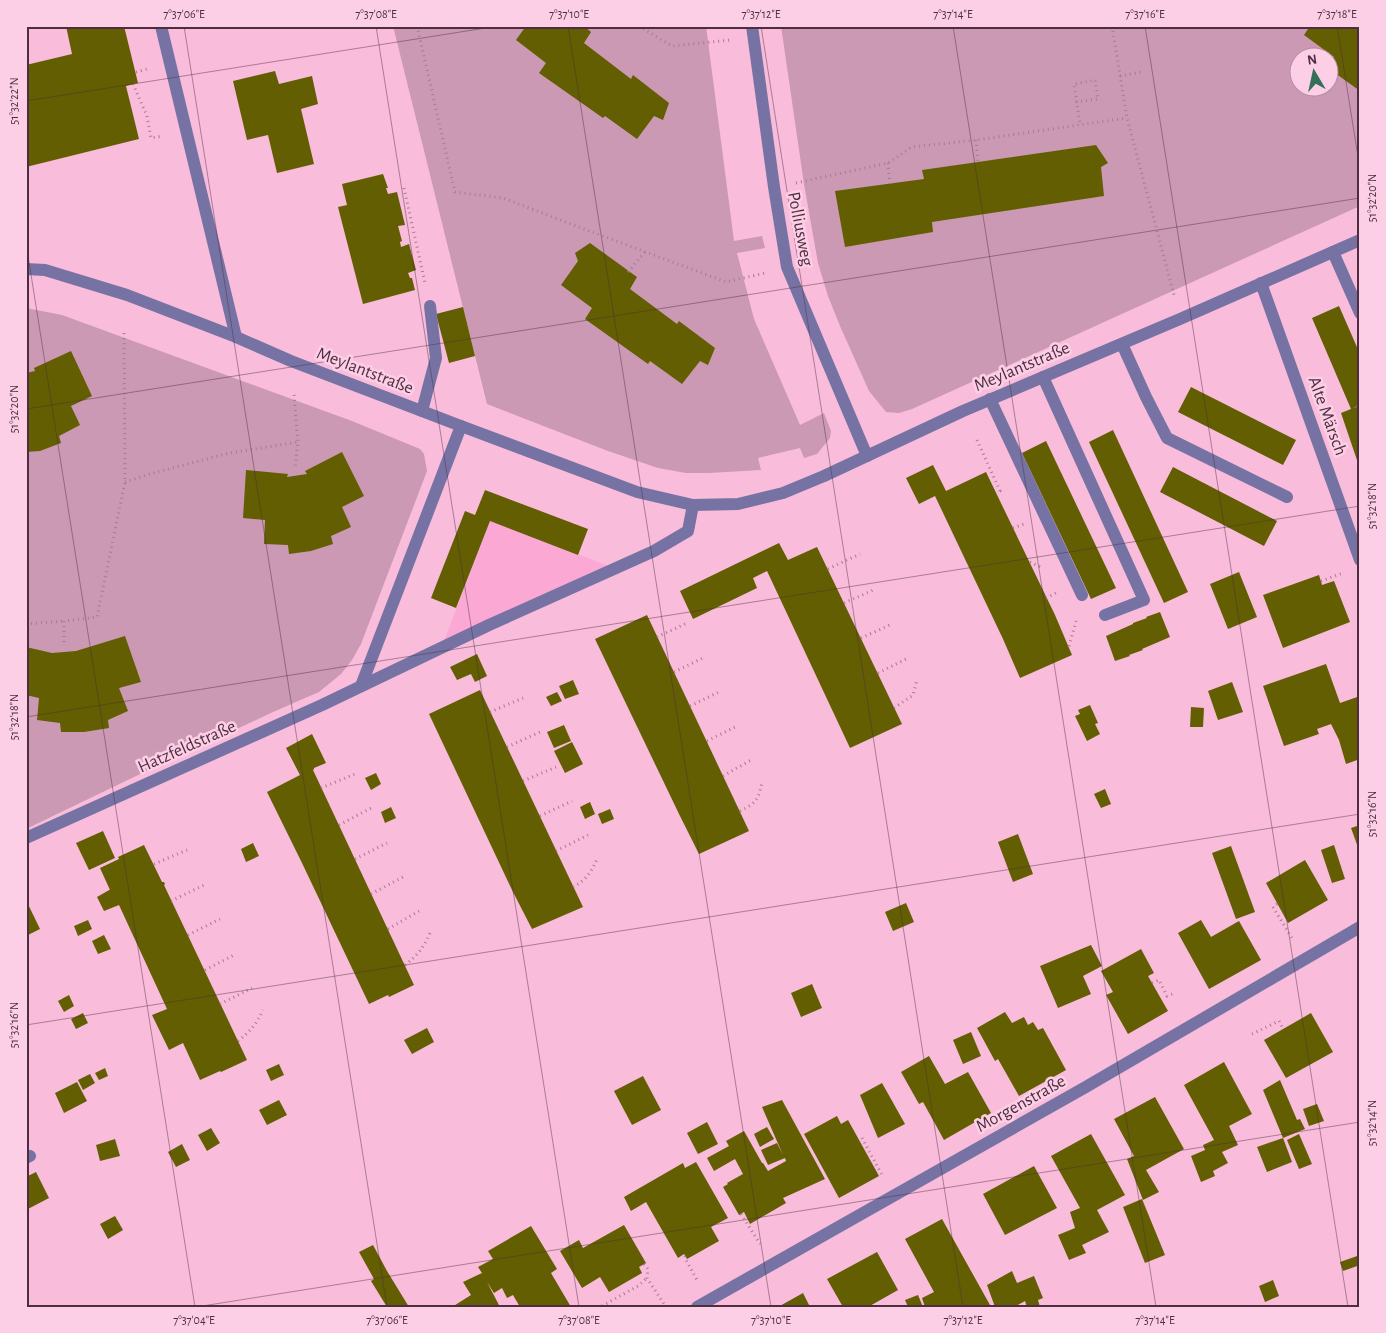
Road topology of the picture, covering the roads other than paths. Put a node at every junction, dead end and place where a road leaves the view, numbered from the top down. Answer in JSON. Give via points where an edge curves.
{"nodes":[{"id":1,"x":160,"y":26,"type":"edge"},
{"id":2,"x":753,"y":32,"type":"edge"},
{"id":3,"x":1360,"y":240,"type":"edge"},
{"id":4,"x":1332,"y":252,"type":"junction"},
{"id":5,"x":26,"y":269,"type":"edge"},
{"id":6,"x":1261,"y":283,"type":"junction"},
{"id":7,"x":430,"y":306,"type":"road end"},
{"id":8,"x":1360,"y":314,"type":"edge"},
{"id":9,"x":236,"y":338,"type":"junction"},
{"id":10,"x":1122,"y":344,"type":"junction"},
{"id":11,"x":1043,"y":377,"type":"junction"},
{"id":12,"x":990,"y":399,"type":"junction"},
{"id":13,"x":422,"y":411,"type":"junction"},
{"id":14,"x":461,"y":426,"type":"junction"},
{"id":15,"x":867,"y":456,"type":"junction"},
{"id":16,"x":1287,"y":497,"type":"dead end"},
{"id":17,"x":693,"y":505,"type":"junction"},
{"id":18,"x":1360,"y":560,"type":"edge"},
{"id":19,"x":1082,"y":595,"type":"road end"},
{"id":20,"x":1105,"y":615,"type":"dead end"},
{"id":21,"x":361,"y":686,"type":"junction"},
{"id":22,"x":26,"y":838,"type":"edge"},
{"id":23,"x":1360,"y":927,"type":"edge"},
{"id":24,"x":697,"y":1307,"type":"edge"}],
"edges":[{"from":1,"to":9,"type":"street"},
{"from":2,"to":15,"type":"street","name":"Polliusweg","via":[[787,268]]},
{"from":3,"to":4,"type":"street","name":"Meylantstraße"},
{"from":4,"to":6,"type":"street","name":"Meylantstraße"},
{"from":4,"to":8,"type":"street"},
{"from":5,"to":9,"type":"street","name":"Meylantstraße","via":[[45,270],[126,295]]},
{"from":6,"to":10,"type":"street","name":"Meylantstraße"},
{"from":6,"to":18,"type":"street","name":"Alte Märsch"},
{"from":7,"to":13,"type":"street","via":[[436,358]]},
{"from":9,"to":13,"type":"street","name":"Meylantstraße"},
{"from":10,"to":11,"type":"street","name":"Meylantstraße"},
{"from":10,"to":16,"type":"street","via":[[1167,438]]},
{"from":11,"to":12,"type":"street","name":"Meylantstraße"},
{"from":11,"to":20,"type":"street","via":[[1144,600]]},
{"from":12,"to":15,"type":"street","name":"Meylantstraße"},
{"from":12,"to":19,"type":"street"},
{"from":13,"to":14,"type":"street","name":"Meylantstraße"},
{"from":14,"to":17,"type":"street","name":"Meylantstraße","via":[[637,492]]},
{"from":14,"to":21,"type":"street"},
{"from":15,"to":17,"type":"street","name":"Meylantstraße","via":[[783,493],[738,504]]},
{"from":17,"to":21,"type":"street","name":"Hatzfeldstraße","via":[[688,531],[654,551]]},
{"from":21,"to":22,"type":"street","name":"Hatzfeldstraße"},
{"from":23,"to":24,"type":"street","name":"Morgenstraße"}]}
